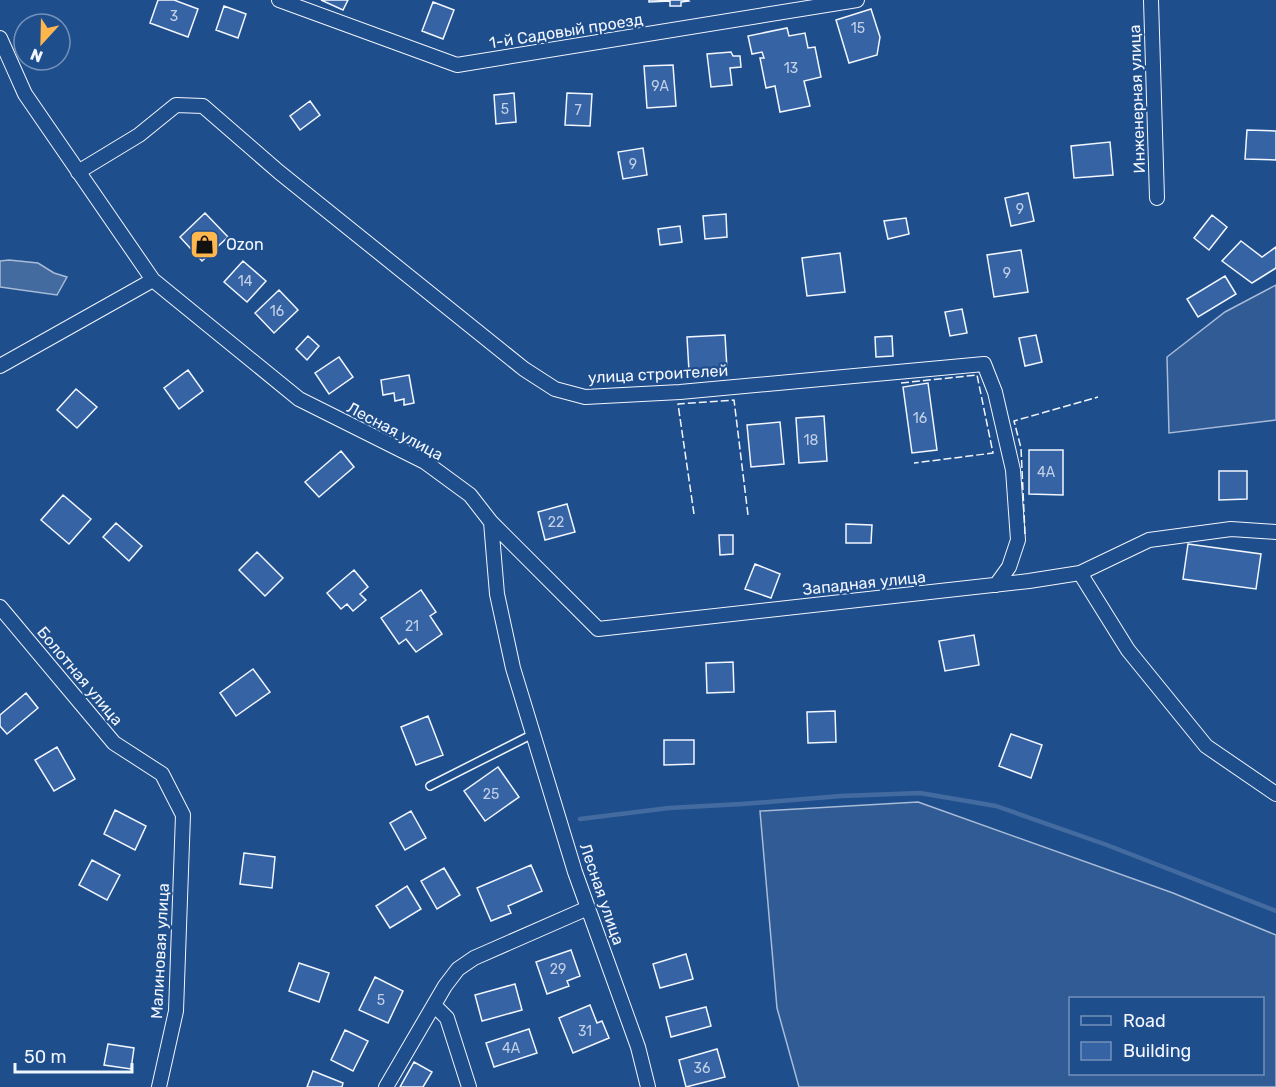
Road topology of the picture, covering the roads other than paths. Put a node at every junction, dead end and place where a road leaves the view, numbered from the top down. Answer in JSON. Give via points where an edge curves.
{"nodes":[{"id":1,"x":279,"y":0,"type":"edge"},
{"id":2,"x":857,"y":0,"type":"edge"},
{"id":3,"x":1151,"y":0,"type":"edge"},
{"id":4,"x":0,"y":38,"type":"edge"},
{"id":5,"x":78,"y":172,"type":"junction"},
{"id":6,"x":1157,"y":198,"type":"dead end"},
{"id":7,"x":153,"y":280,"type":"junction"},
{"id":8,"x":0,"y":366,"type":"edge"},
{"id":9,"x":491,"y":522,"type":"junction"},
{"id":10,"x":1276,"y":532,"type":"edge"},
{"id":11,"x":1080,"y":573,"type":"junction"},
{"id":12,"x":996,"y":585,"type":"junction"},
{"id":13,"x":0,"y":607,"type":"edge"},
{"id":14,"x":533,"y":734,"type":"junction"},
{"id":15,"x":430,"y":786,"type":"dead end"},
{"id":16,"x":1276,"y":794,"type":"edge"},
{"id":17,"x":183,"y":815,"type":"joint"},
{"id":18,"x":588,"y":908,"type":"junction"},
{"id":19,"x":434,"y":1005,"type":"junction"},
{"id":20,"x":159,"y":1087,"type":"edge"},
{"id":21,"x":386,"y":1087,"type":"edge"},
{"id":22,"x":469,"y":1087,"type":"edge"},
{"id":23,"x":648,"y":1087,"type":"edge"}],
"edges":[{"from":1,"to":2,"type":"street","name":"1-й Садовый проезд","via":[[457,65]]},
{"from":3,"to":6,"type":"street","name":"Инженерная улица"},
{"from":4,"to":5,"type":"street","name":"Лесная улица","via":[[25,94]]},
{"from":5,"to":7,"type":"street","name":"Лесная улица"},
{"from":5,"to":12,"type":"street","name":"улица строителей","via":[[138,135],[176,105],[203,106],[524,369],[555,389],[585,397],[984,364],[1013,470],[1018,540],[1009,567]]},
{"from":7,"to":8,"type":"street"},
{"from":7,"to":9,"type":"street","name":"Лесная улица","via":[[300,399],[425,462],[470,495]]},
{"from":9,"to":12,"type":"street","name":"Западная улица","via":[[598,629]]},
{"from":9,"to":14,"type":"street","name":"Лесная улица","via":[[497,594]]},
{"from":10,"to":11,"type":"street","name":"Западная улица","via":[[1231,529],[1149,540]]},
{"from":11,"to":12,"type":"street","name":"Западная улица"},
{"from":11,"to":16,"type":"street","via":[[1128,650],[1206,746]]},
{"from":13,"to":17,"type":"street","name":"Болотная улица","via":[[114,743],[162,774]]},
{"from":14,"to":15,"type":"lane"},
{"from":14,"to":18,"type":"street","name":"Лесная улица"},
{"from":17,"to":20,"type":"street","name":"Малиновая улица","via":[[176,1011]]},
{"from":18,"to":19,"type":"street","via":[[474,958],[458,969]]},
{"from":18,"to":23,"type":"street","name":"Лесная улица","via":[[638,1047]]},
{"from":19,"to":21,"type":"street"},
{"from":19,"to":22,"type":"street","via":[[447,1018]]}]}
